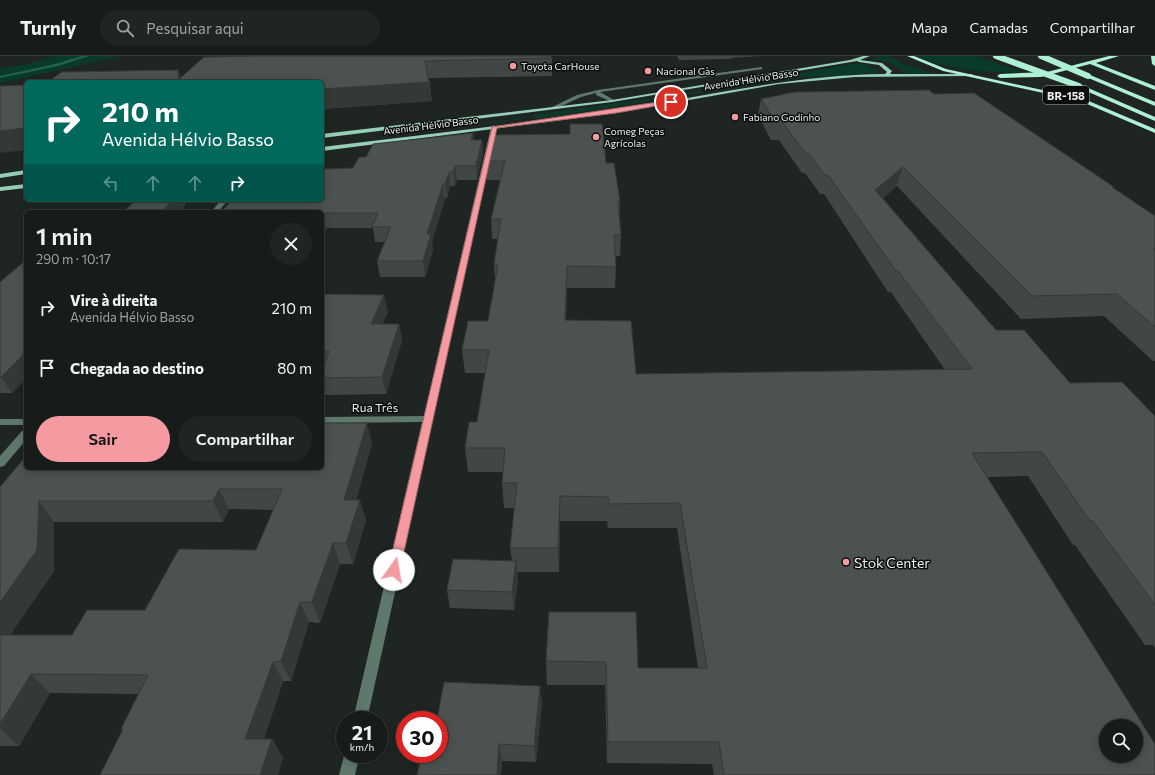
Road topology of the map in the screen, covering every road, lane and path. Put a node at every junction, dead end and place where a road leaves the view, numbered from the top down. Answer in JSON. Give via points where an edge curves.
{"nodes":[{"id":1,"x":868,"y":56,"type":"edge"},
{"id":2,"x":910,"y":56,"type":"edge"},
{"id":3,"x":996,"y":56,"type":"edge"},
{"id":4,"x":1040,"y":56,"type":"edge"},
{"id":5,"x":1116,"y":56,"type":"edge"},
{"id":6,"x":1154,"y":56,"type":"edge"},
{"id":7,"x":1087,"y":59,"type":"edge"},
{"id":8,"x":855,"y":61,"type":"junction"},
{"id":9,"x":1155,"y":64,"type":"edge"},
{"id":10,"x":761,"y":68,"type":"dead end"},
{"id":11,"x":971,"y":75,"type":"junction"},
{"id":12,"x":886,"y":76,"type":"junction"},
{"id":13,"x":1155,"y":88,"type":"edge"},
{"id":14,"x":598,"y":91,"type":"junction"},
{"id":15,"x":612,"y":101,"type":"junction"},
{"id":16,"x":1155,"y":104,"type":"edge"},
{"id":17,"x":553,"y":108,"type":"junction"},
{"id":18,"x":1155,"y":119,"type":"edge"},
{"id":19,"x":494,"y":127,"type":"junction"},
{"id":20,"x":1155,"y":131,"type":"edge"},
{"id":21,"x":324,"y":136,"type":"edge"},
{"id":22,"x":324,"y":149,"type":"edge"},
{"id":23,"x":24,"y":172,"type":"edge"},
{"id":24,"x":0,"y":176,"type":"edge"},
{"id":25,"x":24,"y":186,"type":"edge"},
{"id":26,"x":0,"y":189,"type":"edge"},
{"id":27,"x":223,"y":202,"type":"edge"},
{"id":28,"x":216,"y":210,"type":"edge"},
{"id":29,"x":428,"y":419,"type":"junction"},
{"id":30,"x":324,"y":420,"type":"edge"},
{"id":31,"x":0,"y":422,"type":"edge"},
{"id":32,"x":24,"y":422,"type":"edge"},
{"id":33,"x":24,"y":434,"type":"edge"},
{"id":34,"x":0,"y":463,"type":"edge"},
{"id":35,"x":362,"y":711,"type":"edge"},
{"id":36,"x":350,"y":763,"type":"edge"},
{"id":37,"x":348,"y":775,"type":"edge"}],
"edges":[{"from":1,"to":8,"type":"main road","name":"Avenida Hélvio Basso"},
{"from":2,"to":11,"type":"highway","number":"BR-158","via":[[945,70]]},
{"from":3,"to":18,"type":"highway","number":"BR-158","bridge":true,"via":[[1079,86]]},
{"from":4,"to":16,"type":"highway","number":"BR-158","bridge":true},
{"from":5,"to":7,"type":"highway"},
{"from":6,"to":9,"type":"highway"},
{"from":7,"to":11,"type":"highway","via":[[1063,71],[1045,74]]},
{"from":7,"to":13,"type":"highway"},
{"from":8,"to":12,"type":"main road","via":[[880,64],[890,72]]},
{"from":8,"to":15,"type":"main road","name":"Avenida Hélvio Basso"},
{"from":10,"to":14,"type":"street"},
{"from":11,"to":12,"type":"main road","name":"Avenida Hélvio Basso"},
{"from":11,"to":20,"type":"highway","number":"BR-158","via":[[1074,98],[1102,107]]},
{"from":12,"to":19,"type":"main road","name":"Avenida Hélvio Basso","via":[[778,83],[616,111]]},
{"from":14,"to":15,"type":"street","via":[[602,97]]},
{"from":14,"to":17,"type":"street"},
{"from":15,"to":17,"type":"main road","name":"Avenida Hélvio Basso"},
{"from":17,"to":21,"type":"main road","name":"Avenida Hélvio Basso"},
{"from":19,"to":22,"type":"main road","name":"Avenida Hélvio Basso"},
{"from":19,"to":29,"type":"street"},
{"from":23,"to":24,"type":"main road"},
{"from":25,"to":26,"type":"main road"},
{"from":27,"to":28,"type":"street"},
{"from":29,"to":30,"type":"street","name":"Rua Três"},
{"from":29,"to":35,"type":"street"},
{"from":31,"to":32,"type":"street"},
{"from":33,"to":34,"type":"street"},
{"from":36,"to":37,"type":"street"}]}
